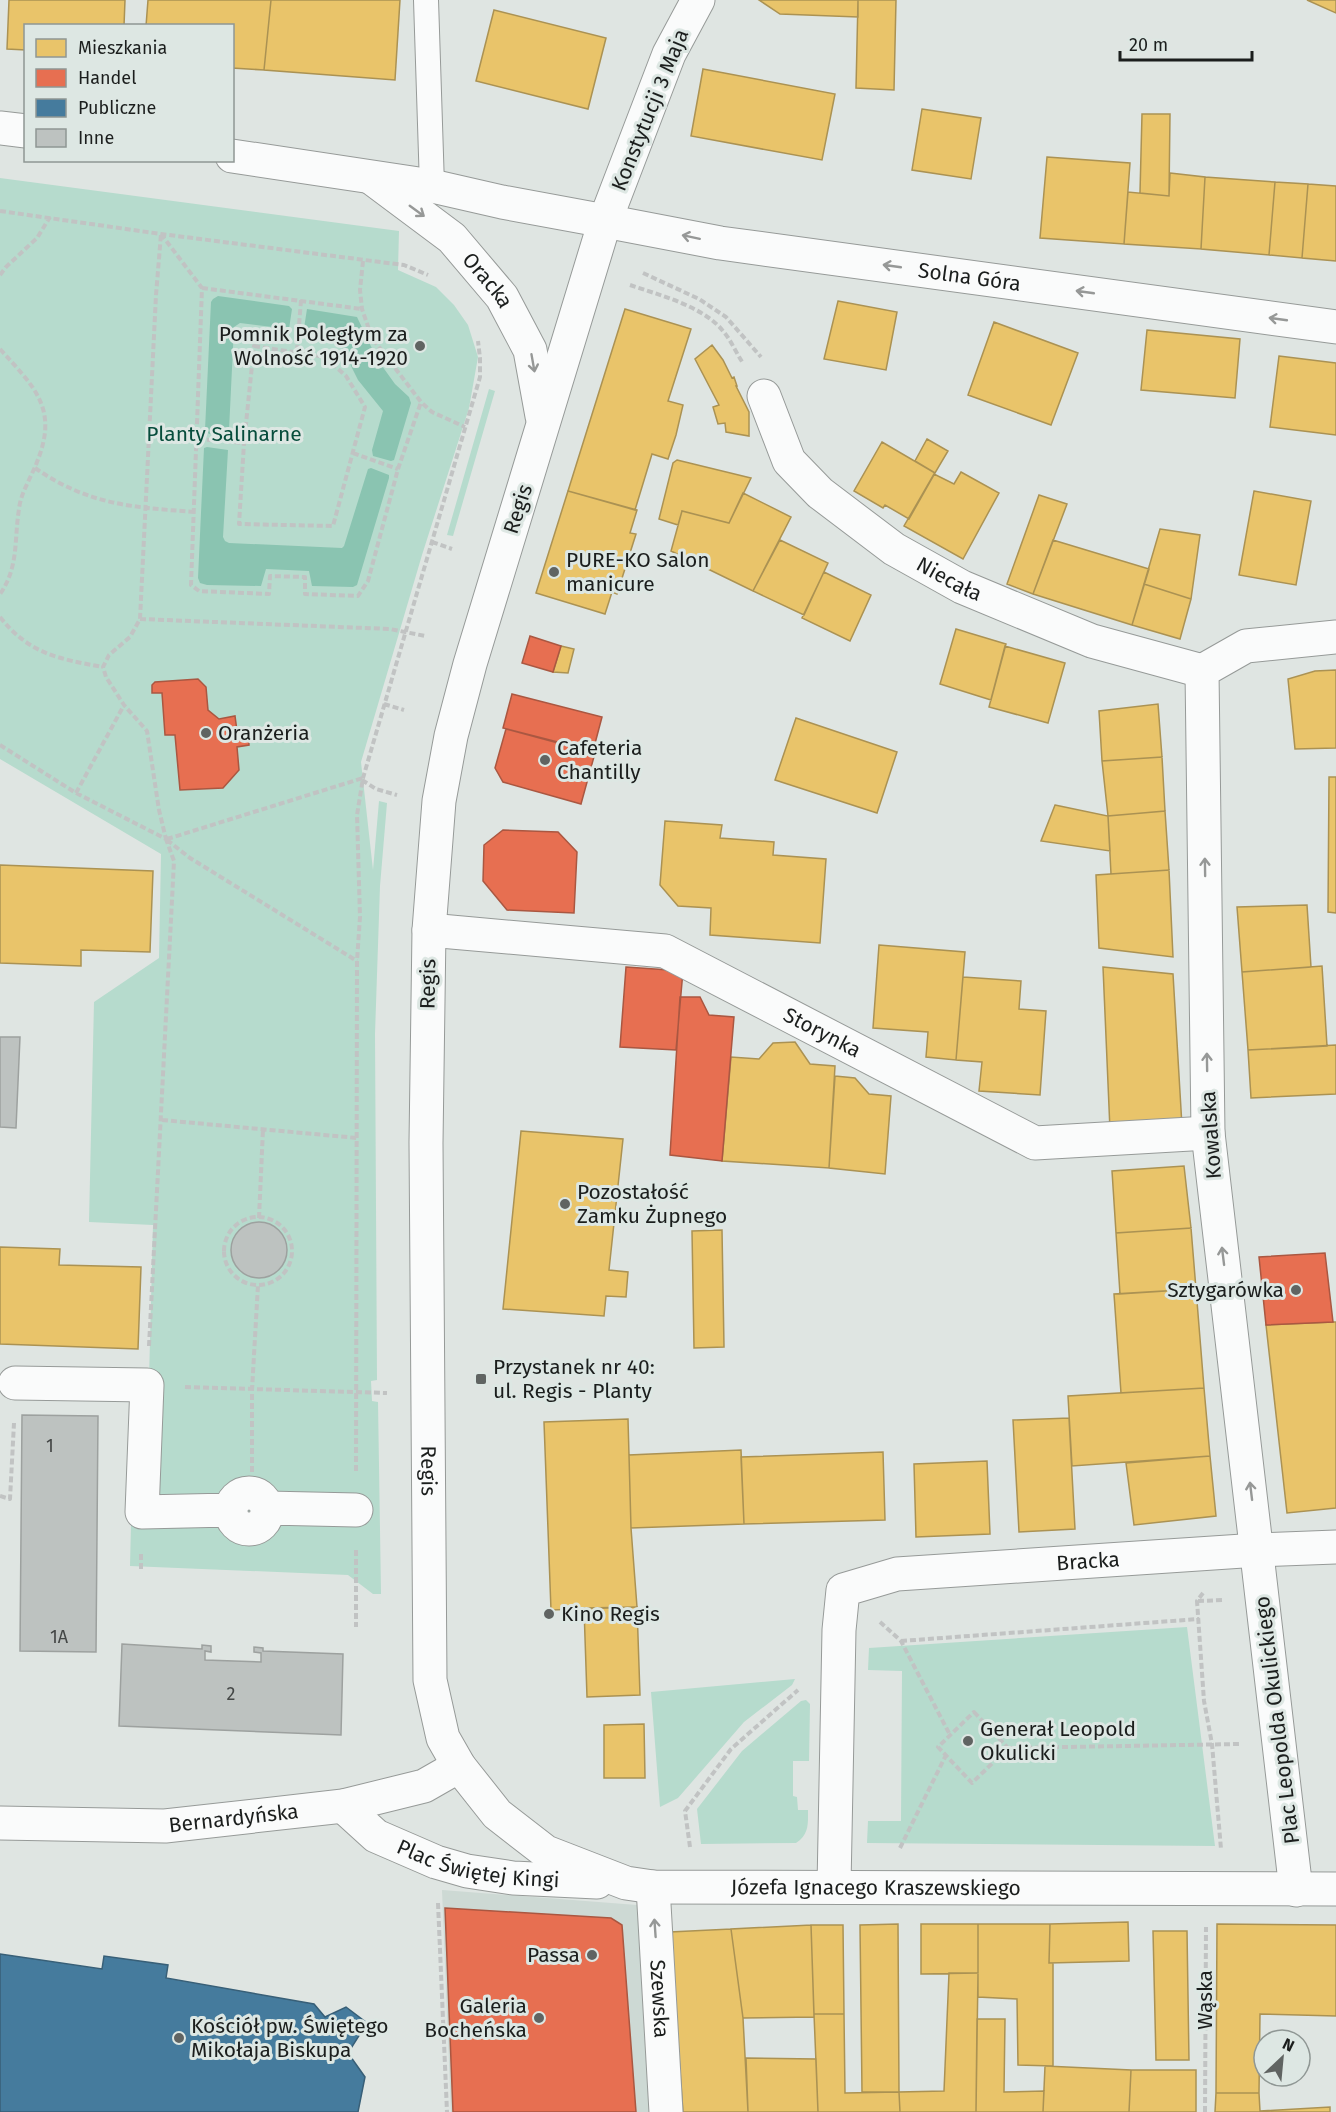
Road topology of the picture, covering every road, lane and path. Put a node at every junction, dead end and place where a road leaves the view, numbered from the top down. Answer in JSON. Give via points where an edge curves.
{"nodes":[{"id":1,"x":426,"y":0,"type":"edge"},
{"id":2,"x":698,"y":0,"type":"edge"},
{"id":3,"x":0,"y":128,"type":"edge"},
{"id":4,"x":24,"y":131,"type":"edge"},
{"id":5,"x":234,"y":156,"type":"edge"},
{"id":6,"x":369,"y":177,"type":"junction"},
{"id":7,"x":432,"y":186,"type":"junction"},
{"id":8,"x":0,"y":211,"type":"edge"},
{"id":9,"x":50,"y":218,"type":"junction"},
{"id":10,"x":605,"y":221,"type":"junction"},
{"id":11,"x":161,"y":234,"type":"junction"},
{"id":12,"x":363,"y":261,"type":"junction"},
{"id":13,"x":642,"y":273,"type":"dead end"},
{"id":14,"x":0,"y":275,"type":"edge"},
{"id":15,"x":433,"y":278,"type":"dead end"},
{"id":16,"x":630,"y":285,"type":"dead end"},
{"id":17,"x":202,"y":288,"type":"junction"},
{"id":18,"x":301,"y":300,"type":"junction"},
{"id":19,"x":362,"y":309,"type":"junction"},
{"id":20,"x":1336,"y":327,"type":"edge"},
{"id":21,"x":476,"y":333,"type":"dead end"},
{"id":22,"x":0,"y":349,"type":"edge"},
{"id":23,"x":297,"y":351,"type":"junction"},
{"id":24,"x":765,"y":361,"type":"dead end"},
{"id":25,"x":764,"y":396,"type":"joint"},
{"id":26,"x":421,"y":402,"type":"junction"},
{"id":27,"x":544,"y":426,"type":"junction"},
{"id":28,"x":465,"y":427,"type":"junction"},
{"id":29,"x":198,"y":439,"type":"junction"},
{"id":30,"x":244,"y":443,"type":"junction"},
{"id":31,"x":353,"y":453,"type":"junction"},
{"id":32,"x":35,"y":468,"type":"junction"},
{"id":33,"x":398,"y":469,"type":"junction"},
{"id":34,"x":145,"y":508,"type":"junction"},
{"id":35,"x":194,"y":512,"type":"junction"},
{"id":36,"x":432,"y":542,"type":"junction"},
{"id":37,"x":452,"y":549,"type":"dead end"},
{"id":38,"x":0,"y":594,"type":"edge"},
{"id":39,"x":0,"y":617,"type":"edge"},
{"id":40,"x":140,"y":619,"type":"junction"},
{"id":41,"x":405,"y":631,"type":"junction"},
{"id":42,"x":425,"y":636,"type":"dead end"},
{"id":43,"x":1336,"y":637,"type":"edge"},
{"id":44,"x":103,"y":667,"type":"junction"},
{"id":45,"x":1202,"y":671,"type":"junction"},
{"id":46,"x":384,"y":704,"type":"junction"},
{"id":47,"x":124,"y":705,"type":"junction"},
{"id":48,"x":404,"y":710,"type":"dead end"},
{"id":49,"x":0,"y":745,"type":"edge"},
{"id":50,"x":362,"y":779,"type":"junction"},
{"id":51,"x":76,"y":793,"type":"junction"},
{"id":52,"x":397,"y":795,"type":"dead end"},
{"id":53,"x":166,"y":839,"type":"junction"},
{"id":54,"x":429,"y":930,"type":"junction"},
{"id":55,"x":357,"y":961,"type":"junction"},
{"id":56,"x":162,"y":1120,"type":"junction"},
{"id":57,"x":263,"y":1129,"type":"junction"},
{"id":58,"x":1208,"y":1134,"type":"junction"},
{"id":59,"x":357,"y":1138,"type":"junction"},
{"id":60,"x":259,"y":1218,"type":"junction"},
{"id":61,"x":258,"y":1285,"type":"junction"},
{"id":62,"x":15,"y":1383,"type":"joint"},
{"id":63,"x":147,"y":1385,"type":"junction"},
{"id":64,"x":252,"y":1390,"type":"junction"},
{"id":65,"x":357,"y":1393,"type":"junction"},
{"id":66,"x":378,"y":1393,"type":"dead end"},
{"id":67,"x":0,"y":1496,"type":"edge"},
{"id":68,"x":250,"y":1504,"type":"junction"},
{"id":69,"x":356,"y":1510,"type":"junction"},
{"id":70,"x":1336,"y":1547,"type":"edge"},
{"id":71,"x":1258,"y":1550,"type":"junction"},
{"id":72,"x":1209,"y":1586,"type":"dead end"},
{"id":73,"x":843,"y":1590,"type":"junction"},
{"id":74,"x":1199,"y":1619,"type":"junction"},
{"id":75,"x":356,"y":1627,"type":"dead end"},
{"id":76,"x":901,"y":1641,"type":"junction"},
{"id":77,"x":837,"y":1684,"type":"junction"},
{"id":78,"x":950,"y":1735,"type":"junction"},
{"id":79,"x":1280,"y":1743,"type":"junction"},
{"id":80,"x":1212,"y":1744,"type":"junction"},
{"id":81,"x":1008,"y":1748,"type":"junction"},
{"id":82,"x":946,"y":1755,"type":"junction"},
{"id":83,"x":459,"y":1766,"type":"junction"},
{"id":84,"x":343,"y":1806,"type":"junction"},
{"id":85,"x":0,"y":1823,"type":"edge"},
{"id":86,"x":1221,"y":1852,"type":"dead end"},
{"id":87,"x":436,"y":1862,"type":"junction"},
{"id":88,"x":639,"y":1885,"type":"junction"},
{"id":89,"x":695,"y":1886,"type":"junction"},
{"id":90,"x":842,"y":1887,"type":"junction"},
{"id":91,"x":1206,"y":1888,"type":"junction"},
{"id":92,"x":1336,"y":1889,"type":"edge"},
{"id":93,"x":1296,"y":1890,"type":"junction"},
{"id":94,"x":447,"y":2112,"type":"edge"},
{"id":95,"x":666,"y":2112,"type":"edge"},
{"id":96,"x":1205,"y":2112,"type":"edge"}],
"edges":[{"from":1,"to":7,"type":"lane"},
{"from":2,"to":10,"type":"street","name":"Konstytucji 3 Maja","via":[[669,54]]},
{"from":3,"to":4,"type":"street"},
{"from":5,"to":6,"type":"street","name":"Oracka"},
{"from":6,"to":7,"type":"street","name":"Oracka"},
{"from":6,"to":27,"type":"street","name":"Oracka","one_way":true,"via":[[452,238],[502,297],[530,350]]},
{"from":7,"to":10,"type":"street","name":"Oracka"},
{"from":8,"to":9,"type":"path"},
{"from":9,"to":11,"type":"path"},
{"from":9,"to":14,"type":"path","via":[[37,238]]},
{"from":20,"to":10,"type":"street","name":"Solna Góra","one_way":true,"via":[[720,243]]},
{"from":10,"to":27,"type":"street","name":"Regis"},
{"from":11,"to":12,"type":"path"},
{"from":11,"to":17,"type":"path"},
{"from":11,"to":34,"type":"path"},
{"from":12,"to":15,"type":"path","via":[[404,265]]},
{"from":12,"to":19,"type":"path"},
{"from":13,"to":24,"type":"path","via":[[699,299],[726,317]]},
{"from":16,"to":25,"type":"path","via":[[694,309],[723,330]]},
{"from":17,"to":18,"type":"path"},
{"from":17,"to":29,"type":"path"},
{"from":18,"to":19,"type":"path"},
{"from":18,"to":23,"type":"path"},
{"from":19,"to":26,"type":"path","via":[[372,338]]},
{"from":21,"to":28,"type":"path","via":[[480,377]]},
{"from":22,"to":32,"type":"path","via":[[29,380],[44,409],[45,444]]},
{"from":23,"to":30,"type":"path","via":[[254,346]]},
{"from":23,"to":31,"type":"path","via":[[325,357],[346,376],[365,408]]},
{"from":25,"to":45,"type":"street","name":"Niecała","via":[[789,461],[820,493],[894,549],[962,587],[1092,641]]},
{"from":26,"to":28,"type":"path","via":[[432,412]]},
{"from":26,"to":33,"type":"path"},
{"from":27,"to":54,"type":"street","name":"Regis","via":[[451,736],[439,801]]},
{"from":28,"to":36,"type":"path"},
{"from":29,"to":30,"type":"path"},
{"from":29,"to":35,"type":"path"},
{"from":30,"to":31,"type":"path","via":[[239,524],[333,526]]},
{"from":31,"to":33,"type":"path"},
{"from":32,"to":34,"type":"path","via":[[57,484],[86,495],[112,504]]},
{"from":32,"to":38,"type":"path","via":[[19,508],[15,560]]},
{"from":33,"to":35,"type":"path","via":[[368,581],[358,596],[305,594],[306,577],[270,576],[269,594],[194,589]]},
{"from":34,"to":35,"type":"path"},
{"from":34,"to":40,"type":"path"},
{"from":36,"to":37,"type":"path"},
{"from":36,"to":41,"type":"path"},
{"from":39,"to":44,"type":"path","via":[[35,649]]},
{"from":40,"to":41,"type":"path"},
{"from":40,"to":44,"type":"path","via":[[130,637],[109,655]]},
{"from":41,"to":42,"type":"path"},
{"from":41,"to":46,"type":"path"},
{"from":43,"to":45,"type":"street","via":[[1246,646]]},
{"from":44,"to":47,"type":"path"},
{"from":58,"to":45,"type":"street","name":"Kowalska","one_way":true},
{"from":46,"to":48,"type":"path"},
{"from":46,"to":50,"type":"path"},
{"from":47,"to":51,"type":"path"},
{"from":47,"to":53,"type":"path","via":[[147,731]]},
{"from":49,"to":51,"type":"path"},
{"from":50,"to":52,"type":"path","via":[[376,789]]},
{"from":50,"to":53,"type":"path"},
{"from":50,"to":55,"type":"path","via":[[357,815]]},
{"from":51,"to":53,"type":"path"},
{"from":53,"to":55,"type":"path","via":[[190,858]]},
{"from":53,"to":56,"type":"path","via":[[174,861]]},
{"from":54,"to":58,"type":"street","name":"Storynka","via":[[665,951],[1035,1143]]},
{"from":54,"to":83,"type":"street","name":"Regis","via":[[426,1143],[430,1680],[443,1738]]},
{"from":55,"to":59,"type":"path"},
{"from":56,"to":57,"type":"path"},
{"from":56,"to":63,"type":"path"},
{"from":57,"to":59,"type":"path"},
{"from":57,"to":60,"type":"path"},
{"from":71,"to":58,"type":"street","name":"Kowalska","one_way":true},
{"from":59,"to":65,"type":"path"},
{"from":60,"to":61,"type":"path","via":[[281,1226],[290,1238],[292,1254],[281,1277]]},
{"from":60,"to":61,"type":"path","via":[[251,1217],[237,1224],[227,1236],[224,1253],[229,1269],[241,1281]]},
{"from":61,"to":64,"type":"path"},
{"from":62,"to":63,"type":"street"},
{"from":62,"to":67,"type":"path","via":[[10,1499]]},
{"from":63,"to":64,"type":"path"},
{"from":63,"to":68,"type":"street","via":[[142,1512]]},
{"from":64,"to":65,"type":"path"},
{"from":64,"to":68,"type":"path"},
{"from":65,"to":66,"type":"path"},
{"from":65,"to":69,"type":"path"},
{"from":68,"to":69,"type":"street"},
{"from":69,"to":75,"type":"path"},
{"from":70,"to":71,"type":"street","name":"Bracka"},
{"from":71,"to":73,"type":"street","name":"Bracka","via":[[897,1574]]},
{"from":71,"to":79,"type":"street","name":"Plac Leopolda Okulickiego"},
{"from":72,"to":74,"type":"path","via":[[1197,1601]]},
{"from":73,"to":76,"type":"path"},
{"from":73,"to":77,"type":"street"},
{"from":74,"to":76,"type":"path"},
{"from":74,"to":80,"type":"path","via":[[1204,1701]]},
{"from":76,"to":78,"type":"path"},
{"from":77,"to":89,"type":"path","via":[[800,1688],[731,1749],[685,1811]]},
{"from":77,"to":90,"type":"street"},
{"from":78,"to":81,"type":"path","via":[[974,1712]]},
{"from":78,"to":82,"type":"path","via":[[938,1747]]},
{"from":79,"to":80,"type":"path"},
{"from":79,"to":93,"type":"street","name":"Plac Leopolda Okulickiego"},
{"from":80,"to":81,"type":"path"},
{"from":80,"to":86,"type":"path"},
{"from":81,"to":82,"type":"path","via":[[972,1783]]},
{"from":82,"to":90,"type":"path","via":[[900,1848]]},
{"from":83,"to":84,"type":"street","name":"Bernardyńska","via":[[424,1786]]},
{"from":83,"to":88,"type":"street","name":"Józefa Ignacego Kraszewskiego","via":[[497,1814],[546,1852]]},
{"from":84,"to":85,"type":"street","name":"Bernardyńska","via":[[165,1826]]},
{"from":84,"to":87,"type":"street","name":"Plac Świętej Kingi","via":[[376,1836]]},
{"from":87,"to":88,"type":"street","name":"Plac Świętej Kingi","via":[[513,1878]]},
{"from":87,"to":94,"type":"path"},
{"from":88,"to":89,"type":"street","name":"Józefa Ignacego Kraszewskiego"},
{"from":95,"to":88,"type":"street","name":"Szewska","one_way":true},
{"from":89,"to":90,"type":"street","name":"Józefa Ignacego Kraszewskiego"},
{"from":90,"to":91,"type":"street","name":"Józefa Ignacego Kraszewskiego"},
{"from":91,"to":93,"type":"street","name":"Józefa Ignacego Kraszewskiego"},
{"from":91,"to":96,"type":"path","name":"Wąska"},
{"from":92,"to":93,"type":"street","name":"Józefa Ignacego Kraszewskiego"}]}
